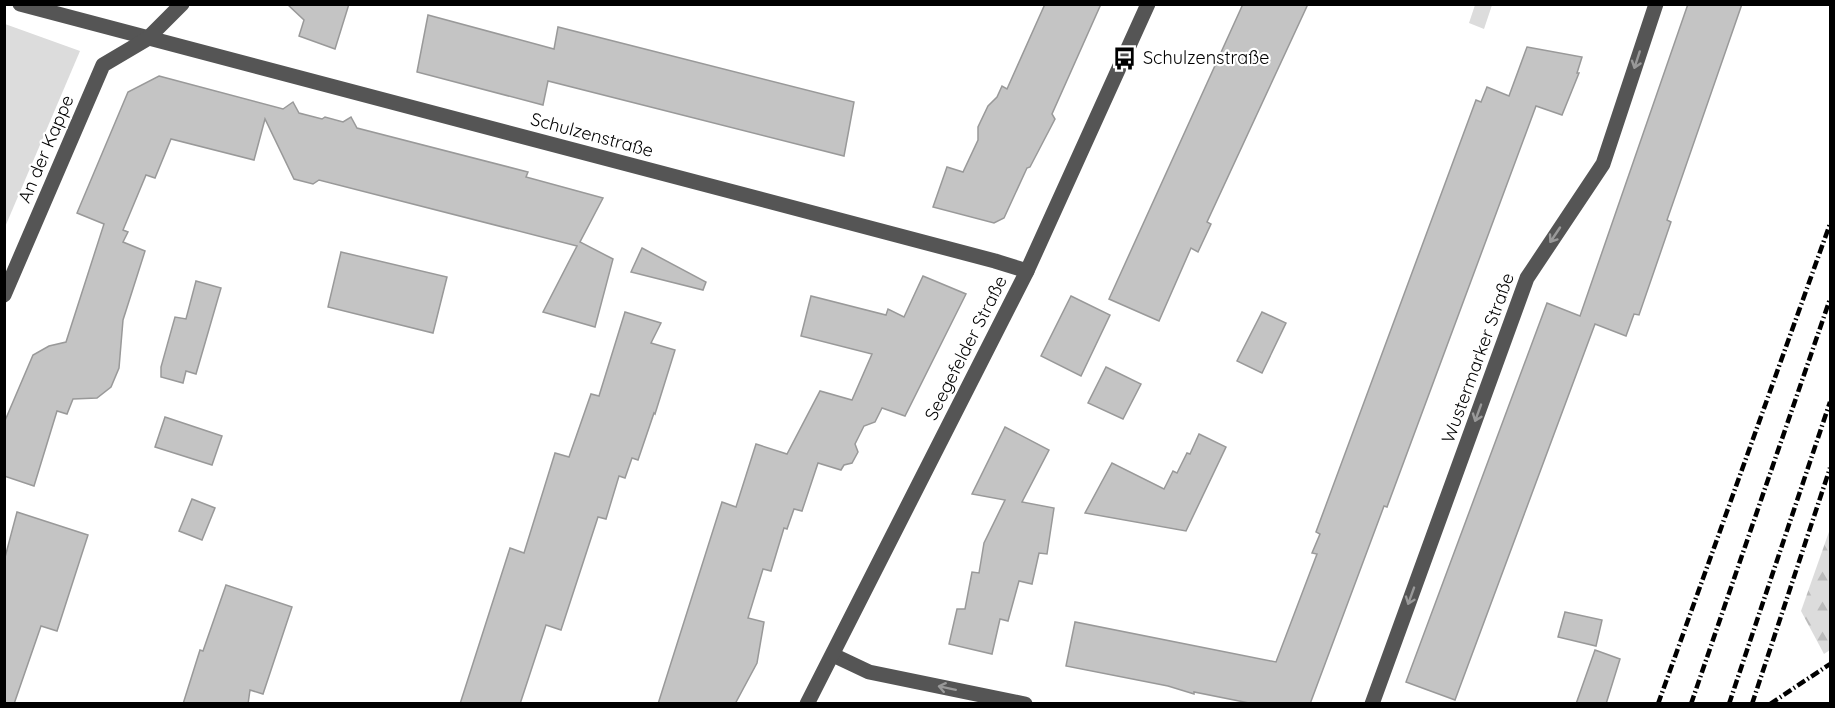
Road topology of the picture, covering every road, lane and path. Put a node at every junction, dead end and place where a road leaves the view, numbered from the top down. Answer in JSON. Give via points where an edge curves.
{"nodes":[{"id":1,"x":20,"y":4,"type":"edge"},
{"id":2,"x":182,"y":4,"type":"edge"},
{"id":3,"x":1148,"y":4,"type":"edge"},
{"id":4,"x":1656,"y":4,"type":"edge"},
{"id":5,"x":147,"y":39,"type":"junction"},
{"id":6,"x":1027,"y":271,"type":"junction"},
{"id":7,"x":4,"y":295,"type":"edge"},
{"id":8,"x":833,"y":655,"type":"junction"},
{"id":9,"x":807,"y":704,"type":"edge"},
{"id":10,"x":1025,"y":704,"type":"edge"},
{"id":11,"x":1372,"y":704,"type":"edge"}],
"edges":[{"from":1,"to":5,"type":"street"},
{"from":2,"to":5,"type":"street","name":"An der Kappe"},
{"from":3,"to":6,"type":"street","name":"Seegefelder Straße"},
{"from":4,"to":11,"type":"street","name":"Wustermarker Straße","one_way":true,"via":[[1603,164],[1527,278]]},
{"from":5,"to":6,"type":"street","name":"Schulzenstraße"},
{"from":5,"to":7,"type":"street","name":"An der Kappe","via":[[103,65]]},
{"from":6,"to":8,"type":"street","name":"Seegefelder Straße"},
{"from":8,"to":9,"type":"street","name":"Seegefelder Straße"},
{"from":10,"to":8,"type":"street","one_way":true,"via":[[869,672]]}]}
